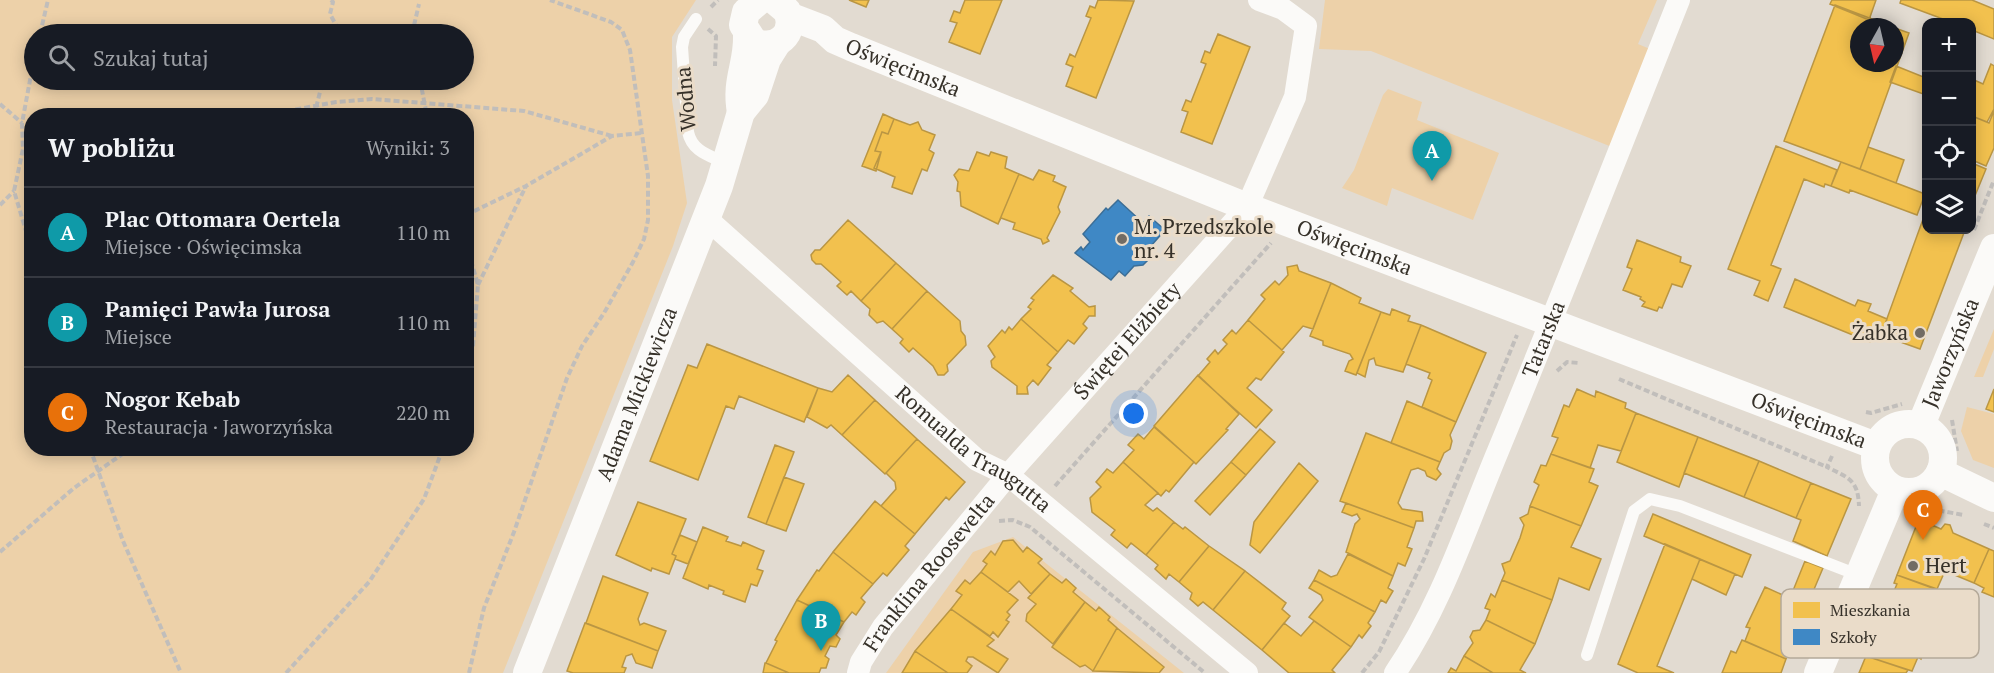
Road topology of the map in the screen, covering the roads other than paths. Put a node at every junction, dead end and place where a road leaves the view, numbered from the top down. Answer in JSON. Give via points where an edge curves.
{"nodes":[{"id":1,"x":1259,"y":0,"type":"edge"},
{"id":2,"x":1679,"y":0,"type":"edge"},
{"id":3,"x":750,"y":17,"type":"edge"},
{"id":4,"x":783,"y":18,"type":"edge"},
{"id":5,"x":696,"y":19,"type":"dead end"},
{"id":6,"x":741,"y":112,"type":"junction"},
{"id":7,"x":726,"y":163,"type":"junction"},
{"id":8,"x":1247,"y":207,"type":"junction"},
{"id":9,"x":706,"y":218,"type":"junction"},
{"id":10,"x":1994,"y":248,"type":"edge"},
{"id":11,"x":1551,"y":323,"type":"junction"},
{"id":12,"x":1921,"y":425,"type":"junction"},
{"id":13,"x":1876,"y":446,"type":"junction"},
{"id":14,"x":1949,"y":464,"type":"junction"},
{"id":15,"x":1008,"y":475,"type":"junction"},
{"id":16,"x":1895,"y":490,"type":"junction"},
{"id":17,"x":1989,"y":511,"type":"edge"},
{"id":18,"x":1858,"y":575,"type":"junction"},
{"id":19,"x":1852,"y":589,"type":"edge"},
{"id":20,"x":1587,"y":655,"type":"dead end"},
{"id":21,"x":1824,"y":658,"type":"edge"},
{"id":22,"x":527,"y":673,"type":"edge"},
{"id":23,"x":858,"y":673,"type":"edge"},
{"id":24,"x":1247,"y":673,"type":"edge"},
{"id":25,"x":1395,"y":673,"type":"edge"},
{"id":26,"x":1818,"y":673,"type":"edge"}],
"edges":[{"from":1,"to":8,"type":"street","name":"Świętej Elżbiety","via":[[1283,9],[1306,26],[1295,97]]},
{"from":2,"to":11,"type":"street","name":"Tatarska"},
{"from":3,"to":4,"type":"street","name":"Oświęcimska","via":[[761,45]]},
{"from":3,"to":6,"type":"street","name":"Adama Mickiewicza","via":[[738,85]]},
{"from":4,"to":6,"type":"street","name":"Adama Mickiewicza","via":[[755,95]]},
{"from":4,"to":8,"type":"street","name":"Oświęcimska","via":[[823,28],[835,40]]},
{"from":5,"to":7,"type":"lane","name":"Wodna","via":[[682,46],[690,143]]},
{"from":6,"to":7,"type":"street","name":"Adama Mickiewicza"},
{"from":7,"to":9,"type":"street","name":"Adama Mickiewicza"},
{"from":8,"to":11,"type":"street","name":"Oświęcimska"},
{"from":8,"to":15,"type":"street","name":"Świętej Elżbiety"},
{"from":9,"to":15,"type":"street","name":"Romualda Traugutta","via":[[977,460]]},
{"from":9,"to":22,"type":"street","name":"Adama Mickiewicza"},
{"from":10,"to":12,"type":"street","name":"Jaworzyńska"},
{"from":11,"to":13,"type":"street","name":"Oświęcimska"},
{"from":11,"to":25,"type":"street","name":"Tatarska","via":[[1441,587],[1407,657]]},
{"from":12,"to":13,"type":"street","via":[[1899,424],[1889,429]]},
{"from":12,"to":14,"type":"street","via":[[1938,439]]},
{"from":13,"to":16,"type":"street","via":[[1879,476]]},
{"from":14,"to":16,"type":"street","via":[[1926,488]]},
{"from":14,"to":17,"type":"street"},
{"from":15,"to":23,"type":"street","name":"Franklina Roosevelta","via":[[883,627]]},
{"from":15,"to":24,"type":"street","name":"Romualda Traugutta"},
{"from":16,"to":18,"type":"street"},
{"from":18,"to":19,"type":"street"},
{"from":18,"to":20,"type":"lane","via":[[1680,506],[1650,499],[1634,511]]},
{"from":21,"to":26,"type":"street"}]}
